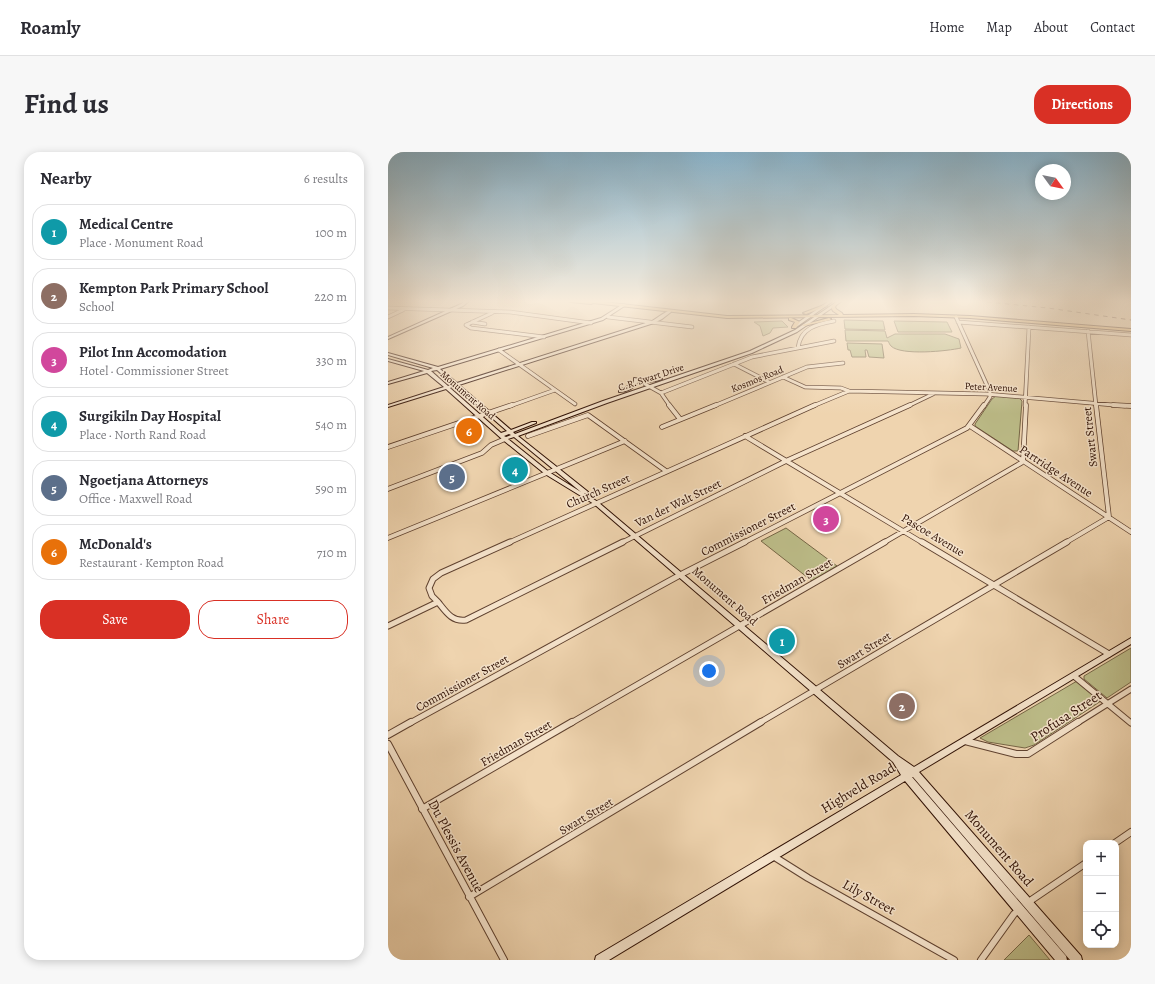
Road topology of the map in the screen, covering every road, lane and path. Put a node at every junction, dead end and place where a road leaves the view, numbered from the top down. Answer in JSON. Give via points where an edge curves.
{"nodes":[{"id":1,"x":526,"y":339,"type":"edge"},
{"id":2,"x":538,"y":339,"type":"edge"},
{"id":3,"x":600,"y":339,"type":"edge"},
{"id":4,"x":771,"y":339,"type":"edge"},
{"id":5,"x":781,"y":339,"type":"edge"},
{"id":6,"x":800,"y":339,"type":"edge"},
{"id":7,"x":966,"y":339,"type":"edge"},
{"id":8,"x":1028,"y":339,"type":"edge"},
{"id":9,"x":1089,"y":339,"type":"edge"},
{"id":10,"x":834,"y":341,"type":"dead end"},
{"id":11,"x":524,"y":343,"type":"junction"},
{"id":12,"x":798,"y":348,"type":"junction"},
{"id":13,"x":499,"y":350,"type":"junction"},
{"id":14,"x":388,"y":354,"type":"edge"},
{"id":15,"x":388,"y":360,"type":"edge"},
{"id":16,"x":843,"y":363,"type":"dead end"},
{"id":17,"x":520,"y":364,"type":"junction"},
{"id":18,"x":734,"y":364,"type":"junction"},
{"id":19,"x":437,"y":368,"type":"junction"},
{"id":20,"x":428,"y":371,"type":"junction"},
{"id":21,"x":783,"y":377,"type":"junction"},
{"id":22,"x":660,"y":379,"type":"junction"},
{"id":23,"x":769,"y":382,"type":"junction"},
{"id":24,"x":388,"y":383,"type":"edge"},
{"id":25,"x":457,"y":384,"type":"junction"},
{"id":26,"x":645,"y":384,"type":"junction"},
{"id":27,"x":650,"y":386,"type":"junction"},
{"id":28,"x":448,"y":387,"type":"junction"},
{"id":29,"x":555,"y":390,"type":"junction"},
{"id":30,"x":849,"y":391,"type":"junction"},
{"id":31,"x":621,"y":392,"type":"junction"},
{"id":32,"x":661,"y":393,"type":"junction"},
{"id":33,"x":934,"y":393,"type":"junction"},
{"id":34,"x":991,"y":395,"type":"junction"},
{"id":35,"x":1026,"y":397,"type":"junction"},
{"id":36,"x":575,"y":404,"type":"dead end"},
{"id":37,"x":1096,"y":404,"type":"junction"},
{"id":38,"x":388,"y":406,"type":"edge"},
{"id":39,"x":1131,"y":406,"type":"edge"},
{"id":40,"x":488,"y":412,"type":"junction"},
{"id":41,"x":479,"y":415,"type":"junction"},
{"id":42,"x":680,"y":419,"type":"junction"},
{"id":43,"x":502,"y":424,"type":"junction"},
{"id":44,"x":970,"y":426,"type":"junction"},
{"id":45,"x":524,"y":427,"type":"junction"},
{"id":46,"x":662,"y":427,"type":"dead end"},
{"id":47,"x":512,"y":434,"type":"junction"},
{"id":48,"x":528,"y":436,"type":"dead end"},
{"id":49,"x":745,"y":436,"type":"junction"},
{"id":50,"x":503,"y":437,"type":"junction"},
{"id":51,"x":626,"y":441,"type":"junction"},
{"id":52,"x":388,"y":447,"type":"edge"},
{"id":53,"x":788,"y":460,"type":"junction"},
{"id":54,"x":1023,"y":461,"type":"junction"},
{"id":55,"x":556,"y":470,"type":"junction"},
{"id":56,"x":666,"y":471,"type":"junction"},
{"id":57,"x":547,"y":473,"type":"junction"},
{"id":58,"x":388,"y":489,"type":"edge"},
{"id":59,"x":841,"y":492,"type":"junction"},
{"id":60,"x":595,"y":501,"type":"junction"},
{"id":61,"x":1109,"y":517,"type":"junction"},
{"id":62,"x":905,"y":530,"type":"junction"},
{"id":63,"x":1131,"y":532,"type":"edge"},
{"id":64,"x":634,"y":536,"type":"junction"},
{"id":65,"x":388,"y":538,"type":"edge"},
{"id":66,"x":680,"y":575,"type":"junction"},
{"id":67,"x":995,"y":584,"type":"junction"},
{"id":68,"x":438,"y":602,"type":"junction"},
{"id":69,"x":388,"y":626,"type":"edge"},
{"id":70,"x":740,"y":626,"type":"junction"},
{"id":71,"x":1131,"y":641,"type":"edge"},
{"id":72,"x":1109,"y":654,"type":"junction"},
{"id":73,"x":1074,"y":676,"type":"junction"},
{"id":74,"x":1131,"y":689,"type":"edge"},
{"id":75,"x":815,"y":690,"type":"junction"},
{"id":76,"x":1108,"y":704,"type":"junction"},
{"id":77,"x":1131,"y":723,"type":"edge"},
{"id":78,"x":388,"y":735,"type":"edge"},
{"id":79,"x":965,"y":740,"type":"junction"},
{"id":80,"x":388,"y":744,"type":"edge"},
{"id":81,"x":909,"y":774,"type":"junction"},
{"id":82,"x":422,"y":809,"type":"junction"},
{"id":83,"x":1131,"y":832,"type":"edge"},
{"id":84,"x":1119,"y":840,"type":"edge"},
{"id":85,"x":772,"y":856,"type":"junction"},
{"id":86,"x":1083,"y":865,"type":"edge"},
{"id":87,"x":469,"y":897,"type":"junction"},
{"id":88,"x":1024,"y":906,"type":"junction"},
{"id":89,"x":504,"y":960,"type":"edge"},
{"id":90,"x":600,"y":960,"type":"edge"},
{"id":91,"x":954,"y":960,"type":"edge"},
{"id":92,"x":981,"y":960,"type":"edge"},
{"id":93,"x":1062,"y":960,"type":"edge"},
{"id":94,"x":1077,"y":960,"type":"edge"}],
"edges":[{"from":1,"to":11,"type":"street"},
{"from":2,"to":11,"type":"main road"},
{"from":3,"to":17,"type":"main road"},
{"from":4,"to":22,"type":"main road","name":"C.R. Swart Drive","via":[[730,356]]},
{"from":5,"to":27,"type":"main road","name":"C.R. Swart Drive","via":[[751,352]]},
{"from":6,"to":12,"type":"street"},
{"from":7,"to":34,"type":"street"},
{"from":8,"to":35,"type":"street"},
{"from":9,"to":37,"type":"street","name":"Swart Street"},
{"from":10,"to":12,"type":"street"},
{"from":11,"to":13,"type":"main road"},
{"from":12,"to":18,"type":"street","via":[[756,356]]},
{"from":13,"to":17,"type":"street"},
{"from":13,"to":19,"type":"main road"},
{"from":14,"to":19,"type":"main road","name":"Monument Road"},
{"from":15,"to":20,"type":"main road","name":"Monument Road"},
{"from":16,"to":21,"type":"street","name":"Kosmos Road","via":[[810,366]]},
{"from":17,"to":25,"type":"main road"},
{"from":17,"to":29,"type":"street"},
{"from":18,"to":23,"type":"street"},
{"from":18,"to":32,"type":"street"},
{"from":19,"to":20,"type":"main road"},
{"from":19,"to":25,"type":"main road","name":"Monument Road"},
{"from":20,"to":24,"type":"main road"},
{"from":20,"to":28,"type":"main road","name":"Monument Road"},
{"from":21,"to":23,"type":"street","name":"Kosmos Road"},
{"from":21,"to":30,"type":"street","via":[[805,386],[841,388]]},
{"from":22,"to":26,"type":"main road","name":"C.R. Swart Drive"},
{"from":22,"to":31,"type":"main road","via":[[635,379],[633,386]]},
{"from":23,"to":42,"type":"street","name":"Kosmos Road"},
{"from":25,"to":28,"type":"main road"},
{"from":25,"to":40,"type":"main road","name":"Monument Road"},
{"from":26,"to":27,"type":"street"},
{"from":26,"to":31,"type":"main road","name":"C.R. Swart Drive"},
{"from":27,"to":32,"type":"street"},
{"from":27,"to":47,"type":"main road","name":"C.R. Swart Drive"},
{"from":28,"to":38,"type":"main road"},
{"from":28,"to":41,"type":"main road","name":"Monument Road"},
{"from":29,"to":36,"type":"street"},
{"from":29,"to":40,"type":"street"},
{"from":30,"to":33,"type":"street","name":"Peter Avenue"},
{"from":30,"to":49,"type":"street","name":"Church Street","via":[[837,394]]},
{"from":31,"to":45,"type":"main road","name":"C.R. Swart Drive"},
{"from":32,"to":42,"type":"street"},
{"from":33,"to":34,"type":"street","name":"Peter Avenue"},
{"from":33,"to":53,"type":"street","name":"Van der Walt Street"},
{"from":34,"to":35,"type":"street","name":"Peter Avenue"},
{"from":34,"to":44,"type":"street","name":"Commissioner Street"},
{"from":35,"to":37,"type":"street","name":"Peter Avenue"},
{"from":35,"to":54,"type":"street"},
{"from":37,"to":39,"type":"street","name":"Peter Avenue"},
{"from":37,"to":61,"type":"street","name":"Swart Street"},
{"from":40,"to":41,"type":"street"},
{"from":40,"to":43,"type":"main road","name":"Monument Road"},
{"from":41,"to":50,"type":"main road","name":"Monument Road"},
{"from":41,"to":52,"type":"street"},
{"from":42,"to":46,"type":"street","name":"Kosmos Road"},
{"from":43,"to":45,"type":"main road"},
{"from":43,"to":47,"type":"main road","name":"Monument Road"},
{"from":44,"to":54,"type":"street","name":"Partridge Avenue"},
{"from":44,"to":59,"type":"street","name":"Commissioner Street"},
{"from":45,"to":47,"type":"main road","name":"C.R. Swart Drive"},
{"from":47,"to":50,"type":"main road","name":"C.R. Swart Drive"},
{"from":47,"to":55,"type":"main road","name":"Monument Road"},
{"from":48,"to":51,"type":"street","via":[[584,415],[590,416]]},
{"from":49,"to":53,"type":"street","name":"Pascoe Avenue"},
{"from":49,"to":56,"type":"street","name":"Church Street"},
{"from":50,"to":57,"type":"main road","name":"Monument Road"},
{"from":50,"to":58,"type":"street","via":[[482,453]]},
{"from":51,"to":55,"type":"street"},
{"from":51,"to":56,"type":"street"},
{"from":53,"to":59,"type":"street","name":"Pascoe Avenue"},
{"from":53,"to":64,"type":"street","name":"Van der Walt Street"},
{"from":54,"to":61,"type":"street","name":"Partridge Avenue"},
{"from":54,"to":62,"type":"street","name":"Friedman Street"},
{"from":55,"to":57,"type":"street"},
{"from":55,"to":60,"type":"main road","name":"Monument Road"},
{"from":56,"to":60,"type":"street","name":"Church Street"},
{"from":57,"to":60,"type":"main road","name":"Monument Road"},
{"from":57,"to":65,"type":"street"},
{"from":59,"to":62,"type":"street","name":"Pascoe Avenue"},
{"from":59,"to":66,"type":"street","name":"Commissioner Street"},
{"from":60,"to":64,"type":"main road","name":"Monument Road"},
{"from":60,"to":68,"type":"street","name":"Church Street","via":[[441,573],[433,579],[429,588]]},
{"from":61,"to":63,"type":"street","name":"Partridge Avenue"},
{"from":61,"to":67,"type":"street","name":"Swart Street"},
{"from":62,"to":67,"type":"street","name":"Pascoe Avenue"},
{"from":62,"to":70,"type":"street","name":"Friedman Street"},
{"from":64,"to":66,"type":"main road","name":"Monument Road"},
{"from":64,"to":68,"type":"street","name":"Van der Walt Street","via":[[466,620],[453,620]]},
{"from":66,"to":70,"type":"main road","name":"Monument Road"},
{"from":66,"to":78,"type":"street","name":"Commissioner Street"},
{"from":67,"to":72,"type":"street","name":"Pascoe Avenue"},
{"from":67,"to":75,"type":"street","name":"Swart Street"},
{"from":68,"to":69,"type":"street"},
{"from":70,"to":75,"type":"main road","name":"Monument Road"},
{"from":70,"to":82,"type":"street","name":"Friedman Street"},
{"from":71,"to":72,"type":"main road","name":"Highveld Road"},
{"from":72,"to":73,"type":"main road","name":"Highveld Road"},
{"from":73,"to":76,"type":"street"},
{"from":73,"to":79,"type":"main road","name":"Highveld Road"},
{"from":74,"to":76,"type":"street","name":"Profusa Street"},
{"from":75,"to":81,"type":"main road","name":"Monument Road"},
{"from":75,"to":87,"type":"street","name":"Swart Street"},
{"from":76,"to":77,"type":"street"},
{"from":76,"to":79,"type":"street","name":"Profusa Street","via":[[1028,754],[1016,754]]},
{"from":79,"to":81,"type":"main road","name":"Highveld Road"},
{"from":80,"to":82,"type":"street","name":"Du Plessis Avenue"},
{"from":81,"to":85,"type":"main road","name":"Highveld Road"},
{"from":81,"to":88,"type":"main road","name":"Monument Road"},
{"from":82,"to":87,"type":"street","name":"Du Plessis Avenue"},
{"from":83,"to":84,"type":"street"},
{"from":85,"to":90,"type":"main road","name":"Highveld Road"},
{"from":85,"to":91,"type":"street","name":"Lily Street"},
{"from":86,"to":88,"type":"street"},
{"from":87,"to":89,"type":"street","name":"Du Plessis Avenue"},
{"from":88,"to":92,"type":"street","via":[[1014,914]]},
{"from":88,"to":93,"type":"main road","name":"Monument Road"},
{"from":88,"to":94,"type":"main road","name":"Monument Road"}]}
